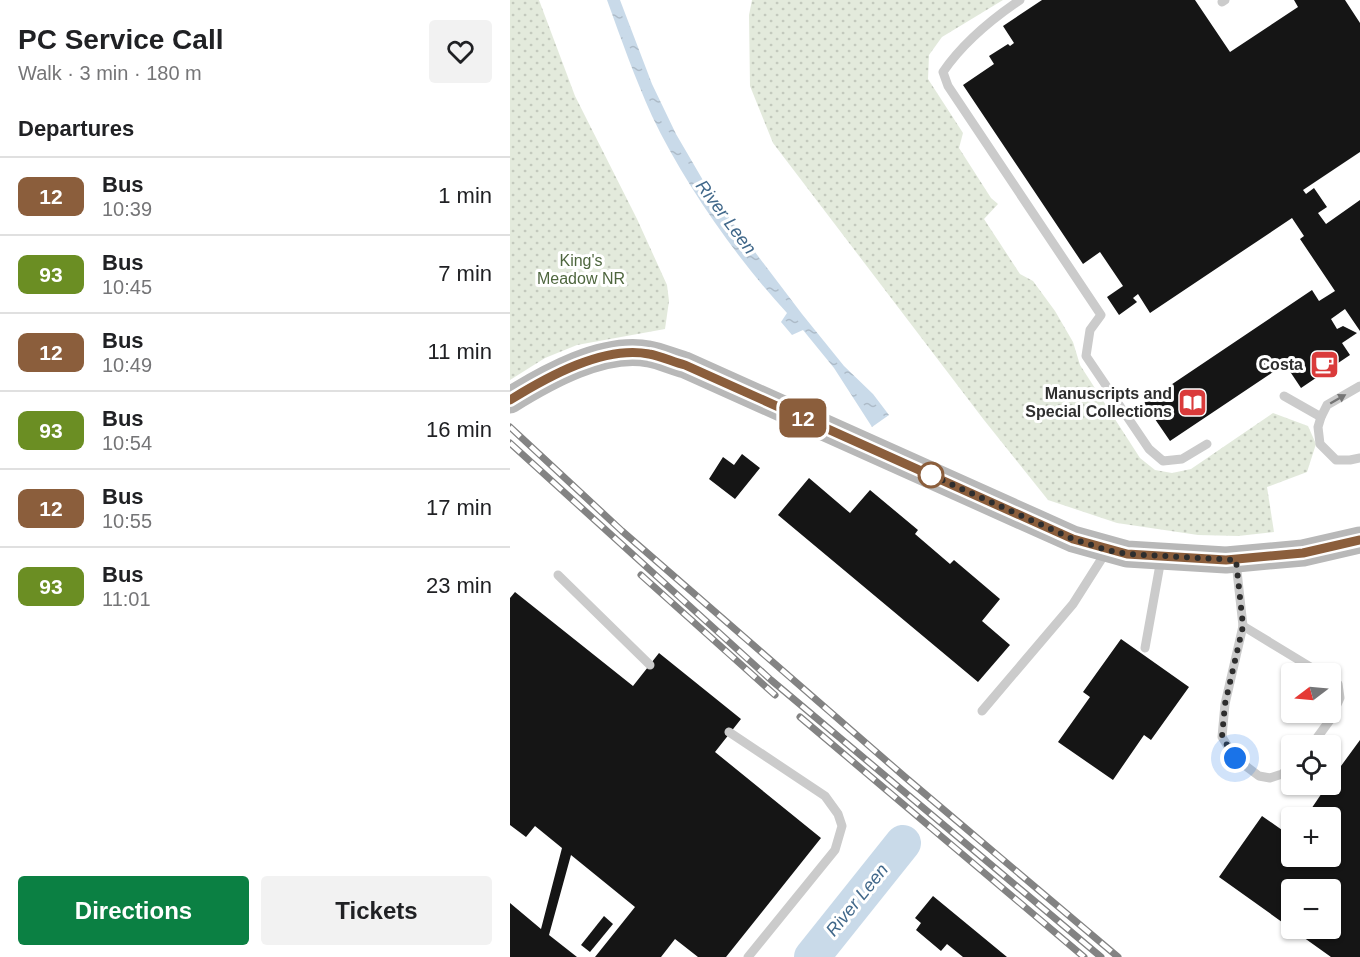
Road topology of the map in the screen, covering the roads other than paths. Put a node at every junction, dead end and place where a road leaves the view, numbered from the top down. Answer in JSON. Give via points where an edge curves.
{"nodes":[{"id":1,"x":1020,"y":0,"type":"edge"},
{"id":2,"x":1360,"y":386,"type":"edge"},
{"id":3,"x":520,"y":394,"type":"edge"},
{"id":4,"x":1284,"y":396,"type":"dead end"},
{"id":5,"x":1321,"y":417,"type":"junction"},
{"id":6,"x":1207,"y":444,"type":"dead end"},
{"id":7,"x":1360,"y":458,"type":"edge"},
{"id":8,"x":1360,"y":540,"type":"edge"},
{"id":9,"x":1107,"y":550,"type":"junction"},
{"id":10,"x":1161,"y":556,"type":"junction"},
{"id":11,"x":1236,"y":560,"type":"junction"},
{"id":12,"x":558,"y":575,"type":"dead end"},
{"id":13,"x":1243,"y":626,"type":"junction"},
{"id":14,"x":1145,"y":648,"type":"dead end"},
{"id":15,"x":1304,"y":663,"type":"edge"},
{"id":16,"x":650,"y":665,"type":"dead end"},
{"id":17,"x":982,"y":711,"type":"dead end"},
{"id":18,"x":729,"y":732,"type":"dead end"},
{"id":19,"x":1281,"y":774,"type":"edge"},
{"id":20,"x":748,"y":957,"type":"edge"}],
"edges":[{"from":1,"to":6,"type":"lane","via":[[996,16],[950,61],[943,72],[948,86],[1101,315],[1090,330],[1086,356],[1149,449],[1163,461],[1182,459]]},
{"from":5,"to":2,"type":"lane","one_way":true,"via":[[1327,405]]},
{"from":3,"to":9,"type":"street","via":[[550,376],[617,353],[648,354],[685,365],[1073,539]]},
{"from":4,"to":5,"type":"lane"},
{"from":5,"to":7,"type":"lane","via":[[1320,444],[1327,452],[1336,460]]},
{"from":8,"to":11,"type":"street","via":[[1303,553]]},
{"from":9,"to":10,"type":"street"},
{"from":9,"to":17,"type":"lane","via":[[1073,604]]},
{"from":10,"to":11,"type":"street"},
{"from":10,"to":14,"type":"lane"},
{"from":11,"to":13,"type":"lane"},
{"from":12,"to":16,"type":"lane"},
{"from":13,"to":15,"type":"lane"},
{"from":13,"to":19,"type":"lane","via":[[1225,704],[1222,737],[1235,758],[1259,777]]},
{"from":18,"to":20,"type":"lane","via":[[825,796],[842,826],[835,850]]}]}
